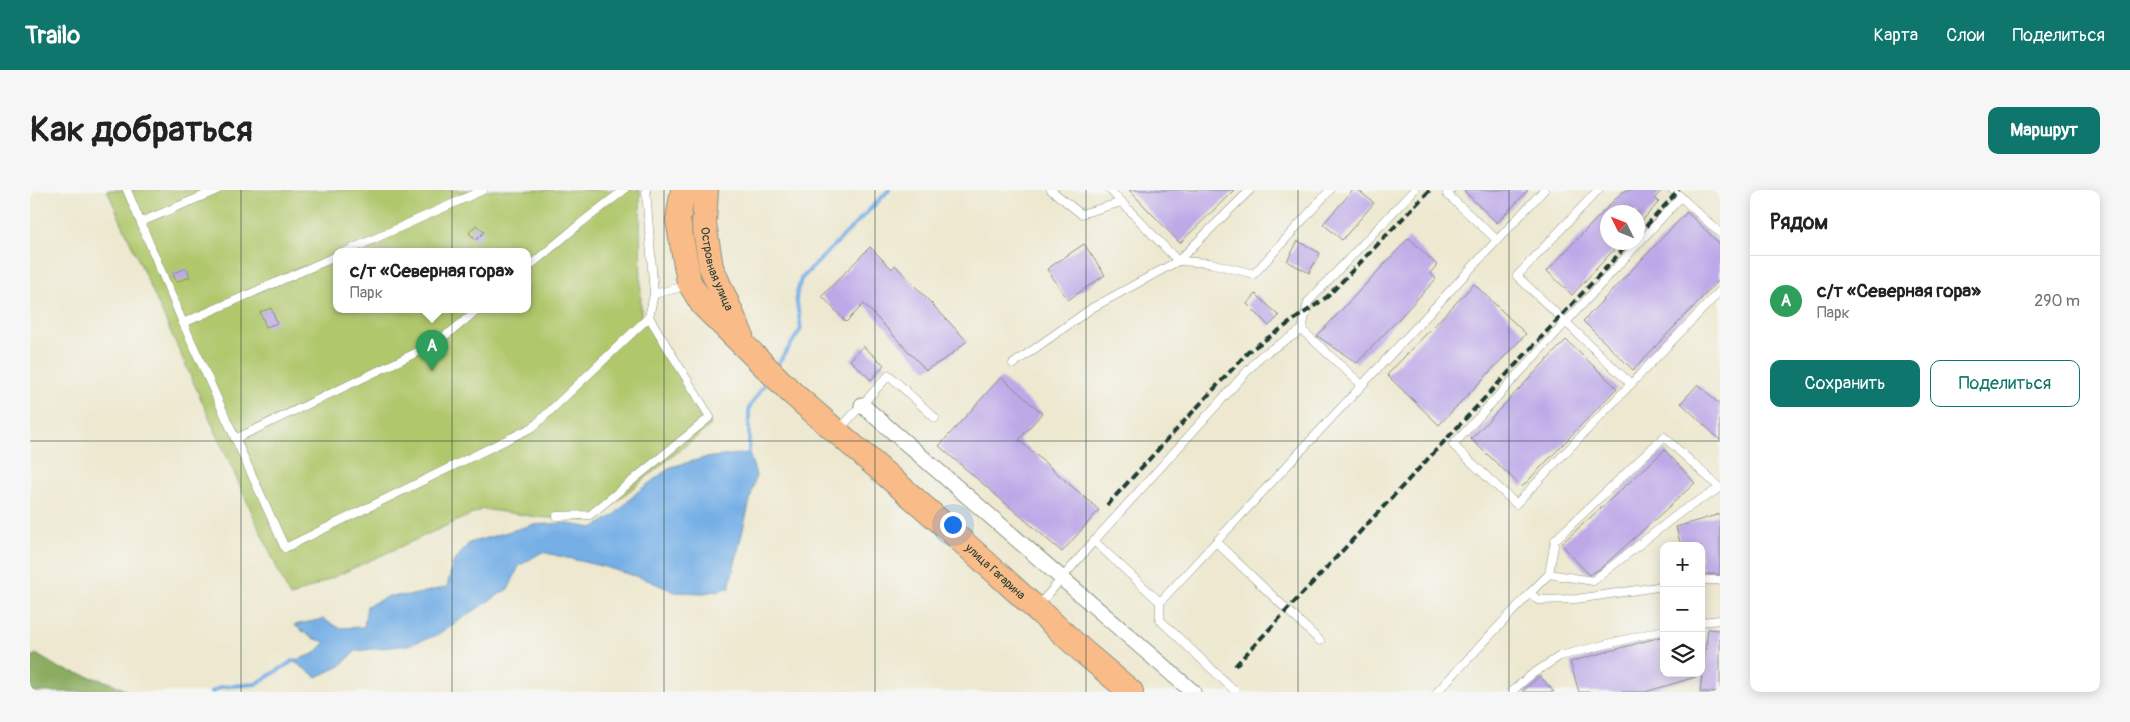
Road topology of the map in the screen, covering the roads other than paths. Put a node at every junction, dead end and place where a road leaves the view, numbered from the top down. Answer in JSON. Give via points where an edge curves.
{"nodes":[{"id":1,"x":127,"y":190,"type":"edge"},
{"id":2,"x":217,"y":190,"type":"edge"},
{"id":3,"x":483,"y":190,"type":"edge"},
{"id":4,"x":624,"y":190,"type":"edge"},
{"id":5,"x":646,"y":190,"type":"edge"},
{"id":6,"x":684,"y":190,"type":"edge"},
{"id":7,"x":706,"y":190,"type":"edge"},
{"id":8,"x":1051,"y":190,"type":"edge"},
{"id":9,"x":1110,"y":190,"type":"edge"},
{"id":10,"x":1250,"y":190,"type":"edge"},
{"id":11,"x":1330,"y":190,"type":"edge"},
{"id":12,"x":1414,"y":190,"type":"edge"},
{"id":13,"x":1450,"y":190,"type":"edge"},
{"id":14,"x":1544,"y":190,"type":"edge"},
{"id":15,"x":1598,"y":190,"type":"edge"},
{"id":16,"x":1673,"y":190,"type":"edge"},
{"id":17,"x":1681,"y":197,"type":"junction"},
{"id":18,"x":1122,"y":202,"type":"junction"},
{"id":19,"x":141,"y":222,"type":"junction"},
{"id":20,"x":1720,"y":233,"type":"edge"},
{"id":21,"x":1497,"y":240,"type":"junction"},
{"id":22,"x":354,"y":248,"type":"edge"},
{"id":23,"x":333,"y":258,"type":"edge"},
{"id":24,"x":1178,"y":261,"type":"junction"},
{"id":25,"x":531,"y":265,"type":"edge"},
{"id":26,"x":690,"y":282,"type":"junction"},
{"id":27,"x":1720,"y":291,"type":"edge"},
{"id":28,"x":654,"y":294,"type":"junction"},
{"id":29,"x":473,"y":313,"type":"edge"},
{"id":30,"x":649,"y":317,"type":"junction"},
{"id":31,"x":1566,"y":322,"type":"junction"},
{"id":32,"x":183,"y":323,"type":"junction"},
{"id":33,"x":1302,"y":330,"type":"junction"},
{"id":34,"x":746,"y":346,"type":"junction"},
{"id":35,"x":1013,"y":364,"type":"dead end"},
{"id":36,"x":1631,"y":384,"type":"junction"},
{"id":37,"x":1362,"y":385,"type":"junction"},
{"id":38,"x":862,"y":405,"type":"junction"},
{"id":39,"x":936,"y":418,"type":"dead end"},
{"id":40,"x":837,"y":432,"type":"junction"},
{"id":41,"x":235,"y":439,"type":"junction"},
{"id":42,"x":1720,"y":488,"type":"edge"},
{"id":43,"x":558,"y":516,"type":"dead end"},
{"id":44,"x":1094,"y":541,"type":"junction"},
{"id":45,"x":1216,"y":542,"type":"junction"},
{"id":46,"x":1549,"y":574,"type":"junction"},
{"id":47,"x":1061,"y":579,"type":"junction"},
{"id":48,"x":1705,"y":580,"type":"edge"},
{"id":49,"x":1720,"y":580,"type":"edge"},
{"id":50,"x":1660,"y":587,"type":"edge"},
{"id":51,"x":1530,"y":593,"type":"junction"},
{"id":52,"x":1160,"y":602,"type":"junction"},
{"id":53,"x":1036,"y":609,"type":"junction"},
{"id":54,"x":1720,"y":620,"type":"edge"},
{"id":55,"x":1705,"y":622,"type":"edge"},
{"id":56,"x":1660,"y":631,"type":"edge"},
{"id":57,"x":1320,"y":640,"type":"dead end"},
{"id":58,"x":1131,"y":692,"type":"edge"},
{"id":59,"x":1193,"y":692,"type":"edge"},
{"id":60,"x":1236,"y":692,"type":"edge"},
{"id":61,"x":1437,"y":692,"type":"edge"},
{"id":62,"x":1511,"y":692,"type":"edge"}],
"edges":[{"from":1,"to":19,"type":"lane"},
{"from":2,"to":19,"type":"lane"},
{"from":3,"to":22,"type":"lane"},
{"from":4,"to":25,"type":"lane","via":[[580,222]]},
{"from":5,"to":28,"type":"lane"},
{"from":6,"to":26,"type":"main road","name":"Островная улица","via":[[678,220]]},
{"from":7,"to":34,"type":"main road","name":"Островная улица","via":[[704,222],[711,267]]},
{"from":8,"to":18,"type":"lane","via":[[1081,214]]},
{"from":9,"to":18,"type":"lane"},
{"from":10,"to":24,"type":"lane"},
{"from":11,"to":24,"type":"lane","via":[[1254,274],[1210,263]]},
{"from":12,"to":33,"type":"lane","via":[[1308,302]]},
{"from":13,"to":21,"type":"lane","via":[[1447,194]]},
{"from":14,"to":21,"type":"lane"},
{"from":15,"to":31,"type":"lane","via":[[1516,276]]},
{"from":16,"to":17,"type":"lane"},
{"from":17,"to":20,"type":"lane"},
{"from":17,"to":31,"type":"lane"},
{"from":18,"to":24,"type":"lane"},
{"from":19,"to":32,"type":"lane"},
{"from":21,"to":37,"type":"lane"},
{"from":23,"to":32,"type":"lane"},
{"from":24,"to":35,"type":"lane","via":[[1092,308]]},
{"from":26,"to":28,"type":"lane"},
{"from":26,"to":34,"type":"main road","name":"Островная улица","via":[[703,305]]},
{"from":27,"to":36,"type":"lane"},
{"from":28,"to":30,"type":"lane"},
{"from":29,"to":41,"type":"lane","via":[[424,349]]},
{"from":30,"to":41,"type":"lane","via":[[533,427],[285,548]]},
{"from":30,"to":43,"type":"lane","via":[[710,416],[590,515]]},
{"from":31,"to":36,"type":"lane"},
{"from":31,"to":36,"type":"lane","via":[[1453,445],[1460,452],[1516,504]]},
{"from":32,"to":41,"type":"lane"},
{"from":33,"to":37,"type":"lane"},
{"from":33,"to":44,"type":"lane","via":[[1261,356]]},
{"from":34,"to":40,"type":"main road","name":"улица Гагарина","via":[[792,393]]},
{"from":37,"to":45,"type":"lane"},
{"from":38,"to":39,"type":"lane","via":[[889,375]]},
{"from":38,"to":40,"type":"lane"},
{"from":38,"to":47,"type":"street"},
{"from":40,"to":53,"type":"main road","name":"улица Гагарина"},
{"from":42,"to":46,"type":"lane","via":[[1682,511],[1593,581]]},
{"from":42,"to":46,"type":"lane","via":[[1664,438],[1555,540]]},
{"from":44,"to":47,"type":"lane"},
{"from":44,"to":52,"type":"lane"},
{"from":45,"to":52,"type":"lane"},
{"from":45,"to":57,"type":"lane"},
{"from":46,"to":51,"type":"lane"},
{"from":47,"to":53,"type":"lane"},
{"from":47,"to":59,"type":"street"},
{"from":48,"to":49,"type":"lane"},
{"from":50,"to":51,"type":"lane","via":[[1576,599],[1538,600]]},
{"from":51,"to":61,"type":"lane"},
{"from":52,"to":60,"type":"lane","via":[[1160,620]]},
{"from":53,"to":58,"type":"main road","name":"улица Гагарина"},
{"from":54,"to":55,"type":"lane"},
{"from":56,"to":62,"type":"lane","via":[[1560,656]]}]}
